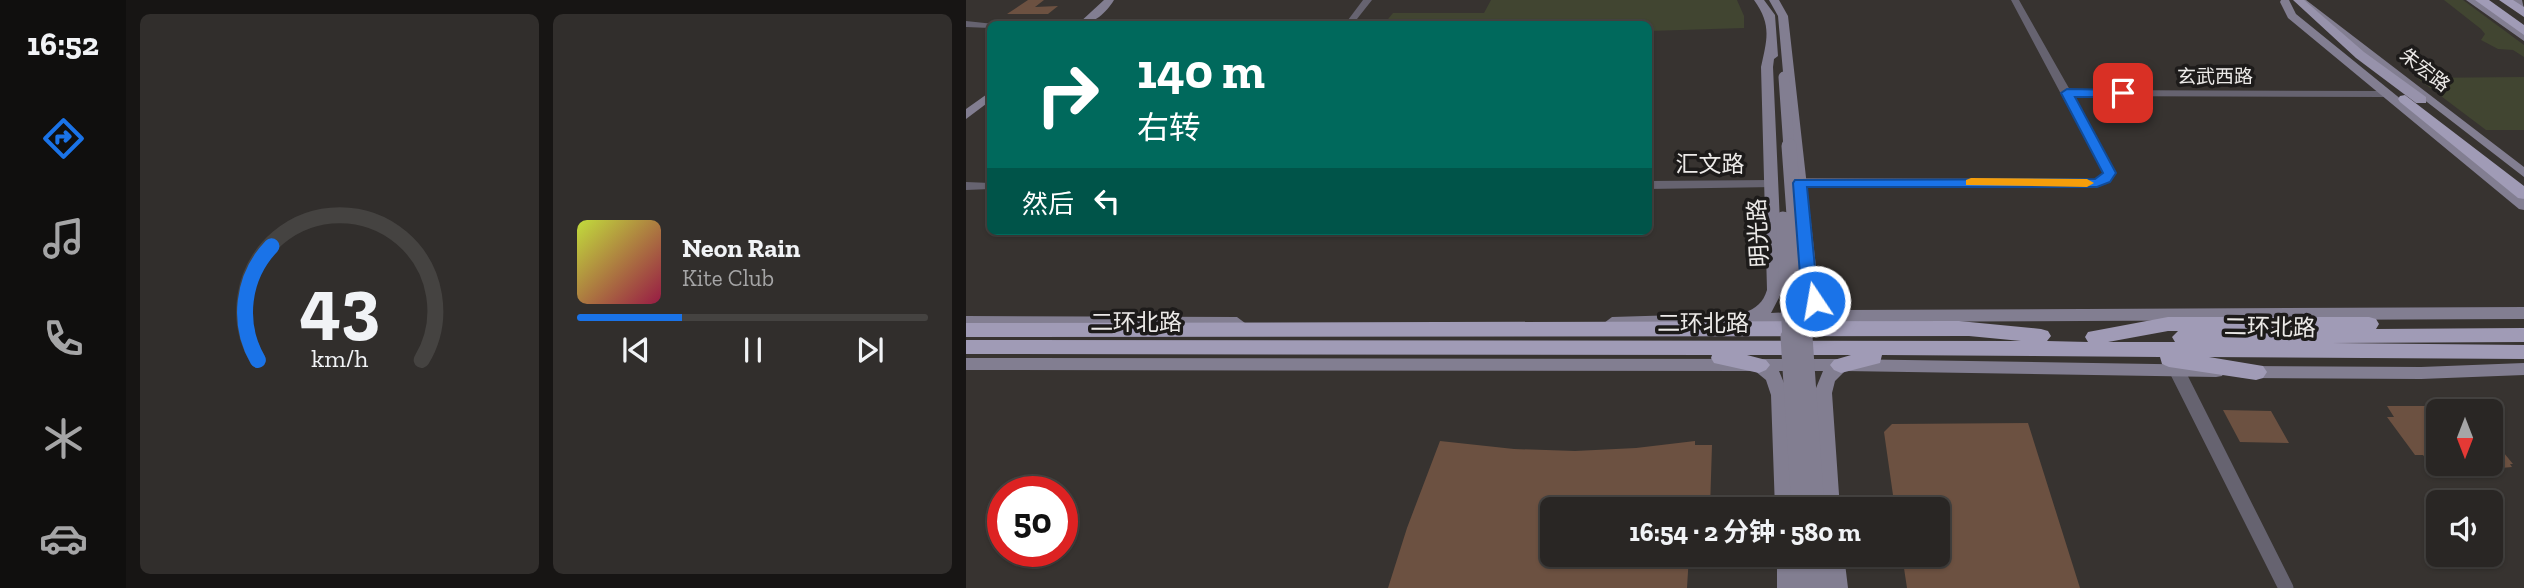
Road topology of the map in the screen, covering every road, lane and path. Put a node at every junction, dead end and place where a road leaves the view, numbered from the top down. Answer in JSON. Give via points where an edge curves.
{"nodes":[{"id":1,"x":1102,"y":0,"type":"edge"},
{"id":2,"x":1109,"y":0,"type":"edge"},
{"id":3,"x":1368,"y":0,"type":"edge"},
{"id":4,"x":1374,"y":0,"type":"edge"},
{"id":5,"x":1759,"y":0,"type":"edge"},
{"id":6,"x":1774,"y":0,"type":"edge"},
{"id":7,"x":2015,"y":0,"type":"edge"},
{"id":8,"x":2291,"y":0,"type":"edge"},
{"id":9,"x":2471,"y":0,"type":"edge"},
{"id":10,"x":2481,"y":0,"type":"edge"},
{"id":11,"x":2490,"y":0,"type":"edge"},
{"id":12,"x":2505,"y":0,"type":"edge"},
{"id":13,"x":2515,"y":0,"type":"edge"},
{"id":14,"x":2524,"y":6,"type":"edge"},
{"id":15,"x":2524,"y":13,"type":"edge"},
{"id":16,"x":1083,"y":21,"type":"edge"},
{"id":17,"x":1084,"y":21,"type":"edge"},
{"id":18,"x":1351,"y":21,"type":"edge"},
{"id":19,"x":1357,"y":21,"type":"edge"},
{"id":20,"x":966,"y":24,"type":"edge"},
{"id":21,"x":987,"y":24,"type":"edge"},
{"id":22,"x":2524,"y":24,"type":"edge"},
{"id":23,"x":2524,"y":31,"type":"edge"},
{"id":24,"x":2524,"y":38,"type":"edge"},
{"id":25,"x":1778,"y":48,"type":"junction"},
{"id":26,"x":1783,"y":75,"type":"junction"},
{"id":27,"x":987,"y":92,"type":"edge"},
{"id":28,"x":2067,"y":93,"type":"junction"},
{"id":29,"x":2386,"y":94,"type":"junction"},
{"id":30,"x":987,"y":98,"type":"edge"},
{"id":31,"x":2413,"y":99,"type":"junction"},
{"id":32,"x":966,"y":108,"type":"edge"},
{"id":33,"x":966,"y":115,"type":"edge"},
{"id":34,"x":2524,"y":173,"type":"edge"},
{"id":35,"x":2524,"y":182,"type":"edge"},
{"id":36,"x":1800,"y":183,"type":"junction"},
{"id":37,"x":1771,"y":184,"type":"junction"},
{"id":38,"x":1652,"y":185,"type":"edge"},
{"id":39,"x":966,"y":186,"type":"edge"},
{"id":40,"x":987,"y":186,"type":"edge"},
{"id":41,"x":2524,"y":194,"type":"edge"},
{"id":42,"x":2524,"y":206,"type":"edge"},
{"id":43,"x":2232,"y":313,"type":"junction"},
{"id":44,"x":2524,"y":313,"type":"edge"},
{"id":45,"x":1843,"y":316,"type":"junction"},
{"id":46,"x":1746,"y":319,"type":"junction"},
{"id":47,"x":966,"y":322,"type":"edge"},
{"id":48,"x":2524,"y":323,"type":"edge"},
{"id":49,"x":2168,"y":324,"type":"junction"},
{"id":50,"x":1651,"y":329,"type":"junction"},
{"id":51,"x":1970,"y":329,"type":"junction"},
{"id":52,"x":966,"y":330,"type":"edge"},
{"id":53,"x":1184,"y":330,"type":"junction"},
{"id":54,"x":1480,"y":330,"type":"junction"},
{"id":55,"x":2524,"y":335,"type":"edge"},
{"id":56,"x":2041,"y":336,"type":"junction"},
{"id":57,"x":966,"y":337,"type":"edge"},
{"id":58,"x":1240,"y":337,"type":"junction"},
{"id":59,"x":1426,"y":342,"type":"junction"},
{"id":60,"x":2092,"y":343,"type":"junction"},
{"id":61,"x":966,"y":347,"type":"edge"},
{"id":62,"x":1304,"y":347,"type":"junction"},
{"id":63,"x":2118,"y":349,"type":"junction"},
{"id":64,"x":2524,"y":352,"type":"edge"},
{"id":65,"x":966,"y":354,"type":"edge"},
{"id":66,"x":1343,"y":354,"type":"junction"},
{"id":67,"x":1376,"y":355,"type":"junction"},
{"id":68,"x":1905,"y":355,"type":"junction"},
{"id":69,"x":1699,"y":356,"type":"junction"},
{"id":70,"x":2260,"y":362,"type":"junction"},
{"id":71,"x":966,"y":363,"type":"edge"},
{"id":72,"x":1759,"y":365,"type":"junction"},
{"id":73,"x":1841,"y":365,"type":"junction"},
{"id":74,"x":2171,"y":365,"type":"junction"},
{"id":75,"x":2524,"y":366,"type":"edge"},
{"id":76,"x":1784,"y":497,"type":"edge"},
{"id":77,"x":1801,"y":497,"type":"edge"},
{"id":78,"x":1814,"y":497,"type":"edge"},
{"id":79,"x":1829,"y":497,"type":"edge"},
{"id":80,"x":1787,"y":567,"type":"edge"},
{"id":81,"x":1805,"y":567,"type":"edge"},
{"id":82,"x":1819,"y":567,"type":"edge"},
{"id":83,"x":1835,"y":567,"type":"edge"},
{"id":84,"x":1788,"y":588,"type":"edge"},
{"id":85,"x":1806,"y":588,"type":"edge"},
{"id":86,"x":1821,"y":588,"type":"edge"},
{"id":87,"x":1837,"y":588,"type":"edge"},
{"id":88,"x":2286,"y":588,"type":"edge"}],
"edges":[{"from":1,"to":16,"type":"main road"},
{"from":2,"to":17,"type":"main road"},
{"from":3,"to":18,"type":"street"},
{"from":4,"to":19,"type":"street"},
{"from":5,"to":25,"type":"main road","name":"明光路","via":[[1770,15]]},
{"from":6,"to":25,"type":"main road","name":"明光路","via":[[1783,16]]},
{"from":7,"to":28,"type":"street"},
{"from":8,"to":29,"type":"main road","via":[[2292,16]]},
{"from":8,"to":31,"type":"main road","name":"朱宏路"},
{"from":8,"to":34,"type":"main road","name":"朱宏路"},
{"from":9,"to":24,"type":"main road"},
{"from":10,"to":23,"type":"highway"},
{"from":11,"to":22,"type":"highway"},
{"from":12,"to":15,"type":"highway"},
{"from":13,"to":14,"type":"main road"},
{"from":20,"to":21,"type":"street"},
{"from":25,"to":26,"type":"main road","name":"明光路"},
{"from":25,"to":37,"type":"main road","via":[[1767,67]]},
{"from":26,"to":36,"type":"main road"},
{"from":26,"to":77,"type":"main road","name":"明光路","bridge":true},
{"from":26,"to":78,"type":"main road","name":"明光路","bridge":true},
{"from":27,"to":32,"type":"main road"},
{"from":28,"to":29,"type":"street","name":"玄武西路"},
{"from":28,"to":36,"type":"street","via":[[2109,173],[2097,183]]},
{"from":29,"to":42,"type":"main road"},
{"from":30,"to":33,"type":"main road"},
{"from":31,"to":35,"type":"highway"},
{"from":31,"to":41,"type":"highway"},
{"from":36,"to":45,"type":"main road","via":[[1811,296]]},
{"from":37,"to":38,"type":"street","name":"汇文路"},
{"from":37,"to":46,"type":"main road","via":[[1775,290],[1762,312]]},
{"from":39,"to":40,"type":"street"},
{"from":43,"to":44,"type":"main road"},
{"from":43,"to":45,"type":"main road"},
{"from":43,"to":49,"type":"highway"},
{"from":45,"to":46,"type":"main road"},
{"from":45,"to":51,"type":"highway","via":[[1877,323]]},
{"from":46,"to":47,"type":"main road"},
{"from":46,"to":50,"type":"highway"},
{"from":48,"to":49,"type":"highway"},
{"from":49,"to":60,"type":"highway"},
{"from":50,"to":51,"type":"highway"},
{"from":50,"to":54,"type":"highway"},
{"from":51,"to":56,"type":"highway"},
{"from":52,"to":53,"type":"highway"},
{"from":53,"to":54,"type":"highway"},
{"from":53,"to":58,"type":"highway"},
{"from":54,"to":59,"type":"highway"},
{"from":55,"to":60,"type":"highway","name":"二环北路"},
{"from":56,"to":59,"type":"highway","name":"二环北路"},
{"from":56,"to":60,"type":"highway","name":"二环北路"},
{"from":57,"to":58,"type":"highway","name":"二环北路"},
{"from":58,"to":59,"type":"highway","name":"二环北路"},
{"from":59,"to":60,"type":"highway","name":"二环北路"},
{"from":59,"to":62,"type":"highway","name":"二环北路"},
{"from":59,"to":67,"type":"highway"},
{"from":60,"to":63,"type":"highway","name":"二环北路"},
{"from":60,"to":68,"type":"highway","via":[[2042,355]]},
{"from":61,"to":62,"type":"highway","name":"二环北路"},
{"from":62,"to":66,"type":"highway"},
{"from":63,"to":70,"type":"highway","name":"二环北路"},
{"from":63,"to":74,"type":"highway"},
{"from":64,"to":70,"type":"highway","name":"二环北路"},
{"from":65,"to":66,"type":"highway"},
{"from":66,"to":67,"type":"highway"},
{"from":67,"to":69,"type":"highway"},
{"from":68,"to":69,"type":"highway"},
{"from":68,"to":73,"type":"highway"},
{"from":69,"to":72,"type":"highway"},
{"from":70,"to":74,"type":"highway"},
{"from":70,"to":75,"type":"highway"},
{"from":71,"to":72,"type":"main road"},
{"from":72,"to":73,"type":"main road"},
{"from":72,"to":76,"type":"main road","via":[[1773,376],[1780,395]]},
{"from":73,"to":74,"type":"main road"},
{"from":73,"to":79,"type":"main road","via":[[1827,378],[1823,393]]},
{"from":74,"to":88,"type":"street"},
{"from":80,"to":84,"type":"main road"},
{"from":81,"to":85,"type":"main road"},
{"from":82,"to":86,"type":"main road"},
{"from":83,"to":87,"type":"main road"}]}
